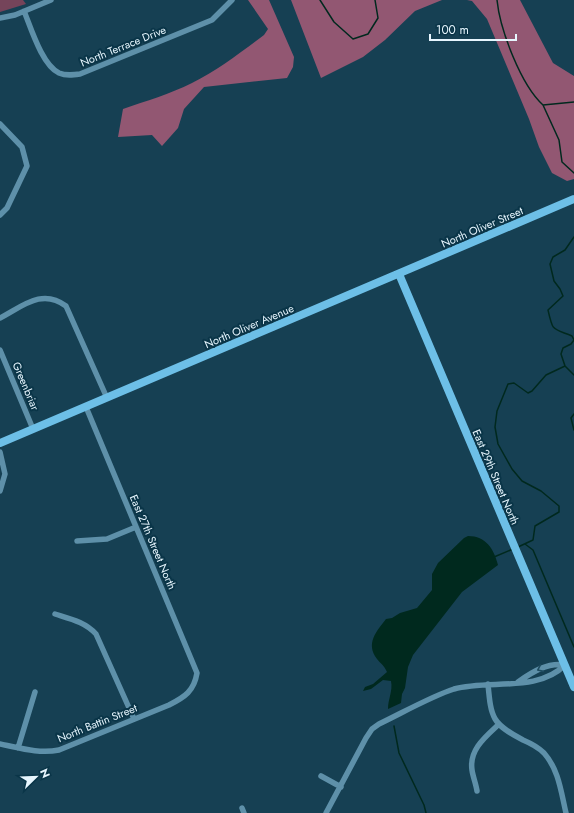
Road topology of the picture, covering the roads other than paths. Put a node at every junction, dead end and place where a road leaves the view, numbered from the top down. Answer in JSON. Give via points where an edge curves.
{"nodes":[{"id":1,"x":50,"y":0,"type":"edge"},
{"id":2,"x":232,"y":0,"type":"edge"},
{"id":3,"x":24,"y":11,"type":"junction"},
{"id":4,"x":0,"y":18,"type":"edge"},
{"id":5,"x":0,"y":124,"type":"edge"},
{"id":6,"x":574,"y":199,"type":"edge"},
{"id":7,"x":0,"y":215,"type":"edge"},
{"id":8,"x":399,"y":274,"type":"junction"},
{"id":9,"x":0,"y":318,"type":"edge"},
{"id":10,"x":0,"y":350,"type":"edge"},
{"id":11,"x":107,"y":398,"type":"junction"},
{"id":12,"x":86,"y":407,"type":"junction"},
{"id":13,"x":33,"y":429,"type":"junction"},
{"id":14,"x":0,"y":443,"type":"edge"},
{"id":15,"x":0,"y":452,"type":"edge"},
{"id":16,"x":0,"y":491,"type":"edge"},
{"id":17,"x":136,"y":527,"type":"junction"},
{"id":18,"x":77,"y":541,"type":"dead end"},
{"id":19,"x":55,"y":614,"type":"dead end"},
{"id":20,"x":565,"y":665,"type":"junction"},
{"id":21,"x":517,"y":682,"type":"junction"},
{"id":22,"x":488,"y":684,"type":"junction"},
{"id":23,"x":194,"y":686,"type":"joint"},
{"id":24,"x":574,"y":687,"type":"edge"},
{"id":25,"x":35,"y":692,"type":"dead end"},
{"id":26,"x":134,"y":719,"type":"junction"},
{"id":27,"x":498,"y":725,"type":"junction"},
{"id":28,"x":0,"y":744,"type":"edge"},
{"id":29,"x":18,"y":748,"type":"junction"},
{"id":30,"x":321,"y":776,"type":"dead end"},
{"id":31,"x":341,"y":787,"type":"junction"},
{"id":32,"x":477,"y":792,"type":"dead end"},
{"id":33,"x":326,"y":813,"type":"edge"},
{"id":34,"x":566,"y":813,"type":"edge"}],
"edges":[{"from":1,"to":3,"type":"street"},
{"from":2,"to":3,"type":"street","name":"North Terrace Drive","via":[[212,20],[80,74],[68,76],[58,73],[45,60]]},
{"from":3,"to":4,"type":"street"},
{"from":5,"to":7,"type":"street","via":[[22,147],[27,166],[7,208]]},
{"from":6,"to":8,"type":"main road","name":"North Oliver Street"},
{"from":8,"to":11,"type":"main road","name":"North Oliver Avenue"},
{"from":8,"to":20,"type":"main road","name":"East 29th Street North"},
{"from":9,"to":11,"type":"street","via":[[40,298],[59,300],[72,315]]},
{"from":10,"to":13,"type":"street","name":"Greenbriar"},
{"from":11,"to":12,"type":"main road"},
{"from":12,"to":13,"type":"main road"},
{"from":12,"to":17,"type":"street","name":"East 27th Street North"},
{"from":13,"to":14,"type":"main road"},
{"from":15,"to":16,"type":"street","via":[[5,474]]},
{"from":17,"to":18,"type":"street","via":[[107,539]]},
{"from":17,"to":23,"type":"street","name":"East 27th Street North","via":[[197,673]]},
{"from":19,"to":26,"type":"street","via":[[79,621],[96,634]]},
{"from":20,"to":21,"type":"street","via":[[544,679]]},
{"from":20,"to":21,"type":"street","one_way":true,"via":[[554,663],[528,674]]},
{"from":20,"to":24,"type":"main road","name":"East 29th Street North"},
{"from":21,"to":22,"type":"street"},
{"from":22,"to":27,"type":"street","via":[[490,708]]},
{"from":22,"to":31,"type":"street","via":[[453,690],[372,729]]},
{"from":23,"to":26,"type":"street","name":"North Battin Street","via":[[184,697]]},
{"from":25,"to":29,"type":"street"},
{"from":26,"to":29,"type":"street","name":"North Battin Street","via":[[59,750],[47,752]]},
{"from":27,"to":32,"type":"street","via":[[476,748],[472,758]]},
{"from":27,"to":34,"type":"street","via":[[542,751],[550,761],[557,773]]},
{"from":28,"to":29,"type":"street","name":"North Battin Street"},
{"from":30,"to":31,"type":"street"},
{"from":31,"to":33,"type":"street"}]}
